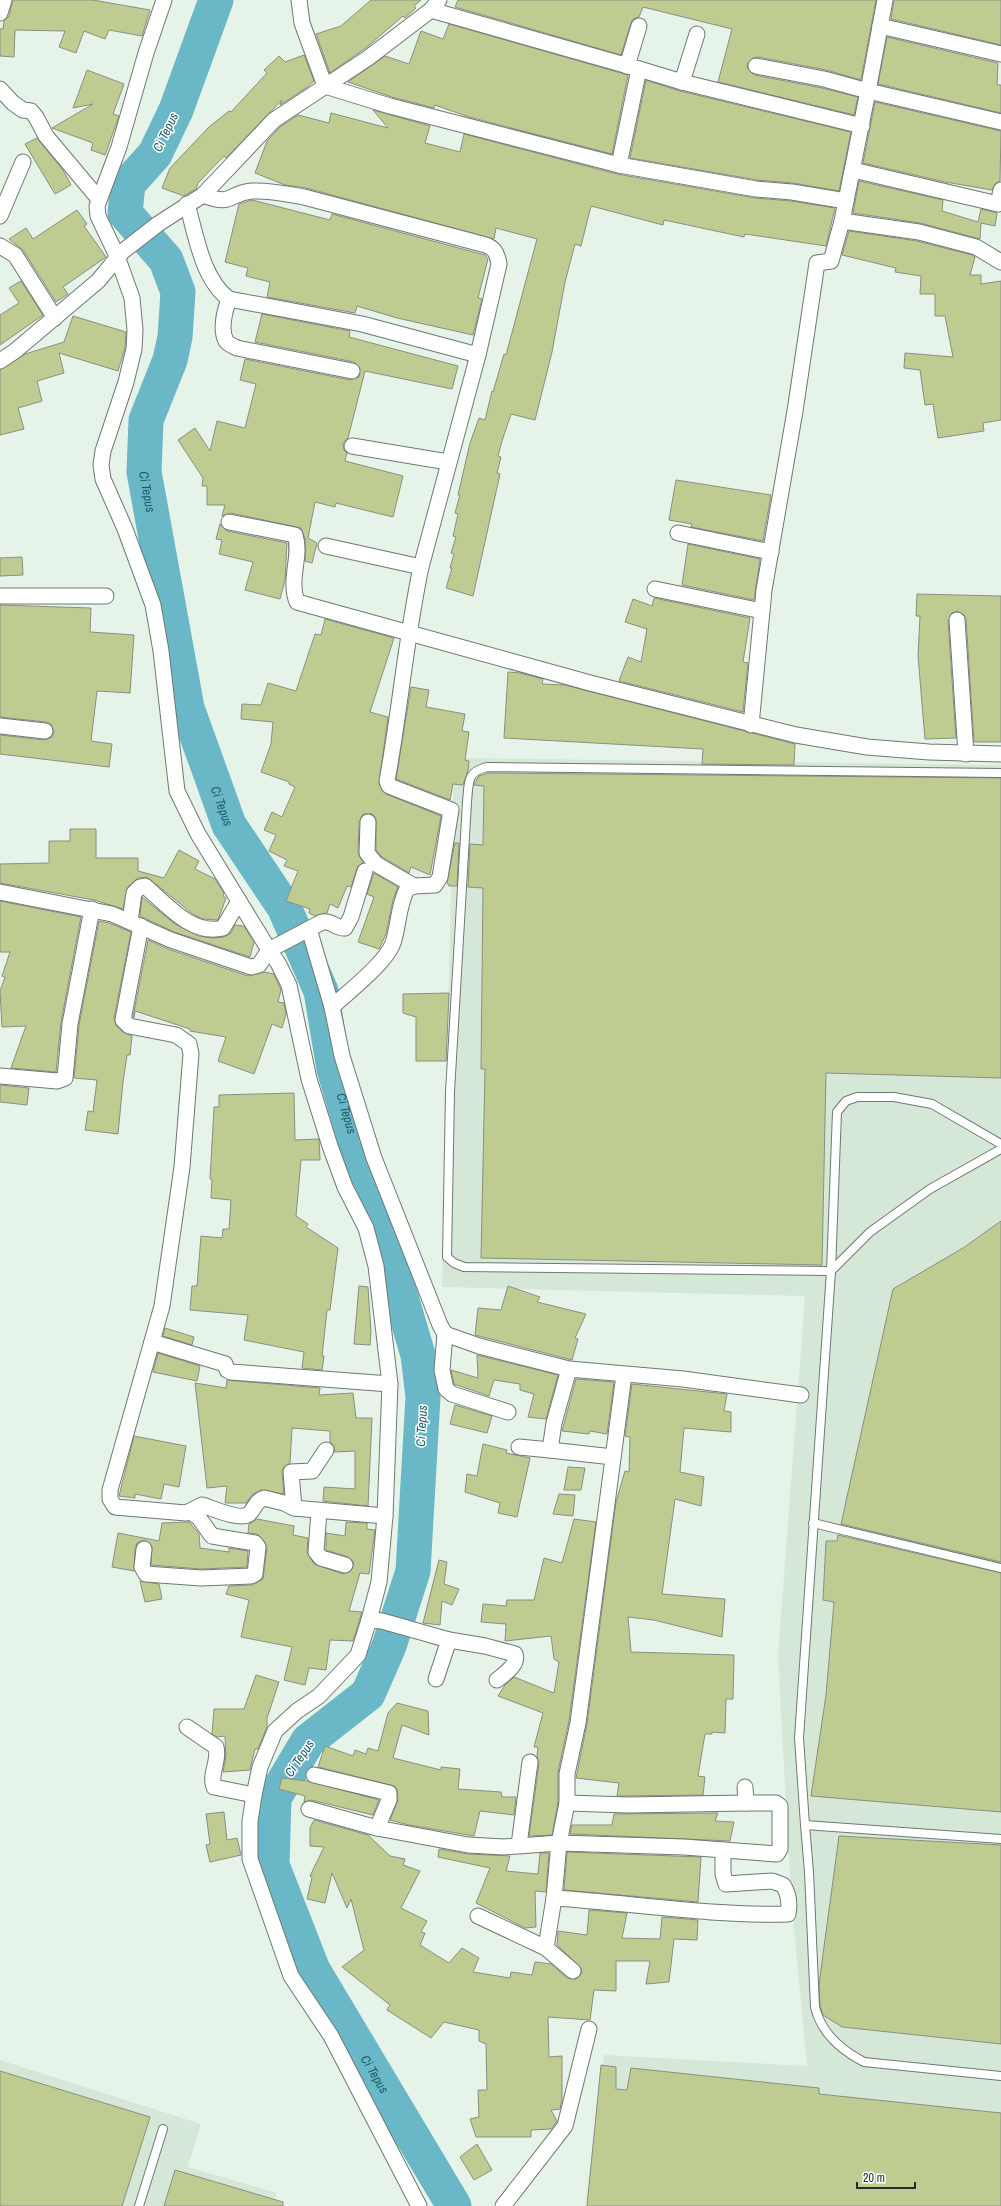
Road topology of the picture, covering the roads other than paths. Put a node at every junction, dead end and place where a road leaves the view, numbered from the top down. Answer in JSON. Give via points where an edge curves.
{"nodes":[{"id":1,"x":4,"y":0,"type":"edge"},
{"id":2,"x":164,"y":0,"type":"edge"},
{"id":3,"x":299,"y":0,"type":"edge"},
{"id":4,"x":885,"y":0,"type":"edge"},
{"id":5,"x":435,"y":5,"type":"edge"},
{"id":6,"x":0,"y":13,"type":"edge"},
{"id":7,"x":639,"y":26,"type":"dead end"},
{"id":8,"x":880,"y":26,"type":"junction"},
{"id":9,"x":697,"y":34,"type":"dead end"},
{"id":10,"x":1001,"y":54,"type":"edge"},
{"id":11,"x":756,"y":66,"type":"dead end"},
{"id":12,"x":633,"y":68,"type":"junction"},
{"id":13,"x":682,"y":82,"type":"junction"},
{"id":14,"x":325,"y":86,"type":"junction"},
{"id":15,"x":0,"y":89,"type":"edge"},
{"id":16,"x":868,"y":92,"type":"junction"},
{"id":17,"x":1001,"y":122,"type":"edge"},
{"id":18,"x":862,"y":126,"type":"junction"},
{"id":19,"x":23,"y":162,"type":"dead end"},
{"id":20,"x":619,"y":165,"type":"junction"},
{"id":21,"x":853,"y":170,"type":"junction"},
{"id":22,"x":1001,"y":190,"type":"edge"},
{"id":23,"x":203,"y":195,"type":"junction"},
{"id":24,"x":98,"y":198,"type":"junction"},
{"id":25,"x":846,"y":201,"type":"junction"},
{"id":26,"x":188,"y":204,"type":"junction"},
{"id":27,"x":0,"y":216,"type":"edge"},
{"id":28,"x":842,"y":221,"type":"junction"},
{"id":29,"x":0,"y":246,"type":"edge"},
{"id":30,"x":119,"y":254,"type":"junction"},
{"id":31,"x":1001,"y":262,"type":"edge"},
{"id":32,"x":229,"y":299,"type":"junction"},
{"id":33,"x":55,"y":318,"type":"junction"},
{"id":34,"x":478,"y":355,"type":"junction"},
{"id":35,"x":0,"y":361,"type":"edge"},
{"id":36,"x":352,"y":371,"type":"dead end"},
{"id":37,"x":352,"y":446,"type":"dead end"},
{"id":38,"x":448,"y":462,"type":"junction"},
{"id":39,"x":229,"y":522,"type":"dead end"},
{"id":40,"x":678,"y":533,"type":"dead end"},
{"id":41,"x":326,"y":546,"type":"dead end"},
{"id":42,"x":770,"y":552,"type":"junction"},
{"id":43,"x":420,"y":567,"type":"junction"},
{"id":44,"x":655,"y":589,"type":"dead end"},
{"id":45,"x":0,"y":596,"type":"edge"},
{"id":46,"x":106,"y":596,"type":"dead end"},
{"id":47,"x":762,"y":611,"type":"junction"},
{"id":48,"x":957,"y":620,"type":"dead end"},
{"id":49,"x":408,"y":633,"type":"junction"},
{"id":50,"x":751,"y":725,"type":"junction"},
{"id":51,"x":0,"y":726,"type":"edge"},
{"id":52,"x":45,"y":731,"type":"dead end"},
{"id":53,"x":966,"y":754,"type":"junction"},
{"id":54,"x":1001,"y":754,"type":"edge"},
{"id":55,"x":1001,"y":773,"type":"edge"},
{"id":56,"x":368,"y":822,"type":"dead end"},
{"id":57,"x":365,"y":871,"type":"dead end"},
{"id":58,"x":414,"y":886,"type":"junction"},
{"id":59,"x":0,"y":892,"type":"edge"},
{"id":60,"x":239,"y":900,"type":"junction"},
{"id":61,"x":92,"y":909,"type":"junction"},
{"id":62,"x":135,"y":923,"type":"junction"},
{"id":63,"x":306,"y":930,"type":"junction"},
{"id":64,"x":271,"y":948,"type":"junction"},
{"id":65,"x":332,"y":1007,"type":"junction"},
{"id":66,"x":0,"y":1076,"type":"edge"},
{"id":67,"x":1001,"y":1144,"type":"edge"},
{"id":68,"x":1001,"y":1149,"type":"edge"},
{"id":69,"x":831,"y":1271,"type":"junction"},
{"id":70,"x":445,"y":1334,"type":"junction"},
{"id":71,"x":152,"y":1342,"type":"junction"},
{"id":72,"x":569,"y":1368,"type":"junction"},
{"id":73,"x":624,"y":1375,"type":"junction"},
{"id":74,"x":390,"y":1384,"type":"junction"},
{"id":75,"x":801,"y":1395,"type":"dead end"},
{"id":76,"x":508,"y":1412,"type":"dead end"},
{"id":77,"x":519,"y":1447,"type":"dead end"},
{"id":78,"x":326,"y":1450,"type":"dead end"},
{"id":79,"x":550,"y":1450,"type":"junction"},
{"id":80,"x":613,"y":1457,"type":"junction"},
{"id":81,"x":294,"y":1508,"type":"junction"},
{"id":82,"x":319,"y":1511,"type":"junction"},
{"id":83,"x":191,"y":1512,"type":"junction"},
{"id":84,"x":385,"y":1516,"type":"junction"},
{"id":85,"x":813,"y":1524,"type":"junction"},
{"id":86,"x":144,"y":1549,"type":"dead end"},
{"id":87,"x":344,"y":1565,"type":"dead end"},
{"id":88,"x":1001,"y":1568,"type":"edge"},
{"id":89,"x":376,"y":1620,"type":"junction"},
{"id":90,"x":449,"y":1640,"type":"junction"},
{"id":91,"x":436,"y":1679,"type":"dead end"},
{"id":92,"x":497,"y":1680,"type":"dead end"},
{"id":93,"x":186,"y":1727,"type":"dead end"},
{"id":94,"x":530,"y":1762,"type":"dead end"},
{"id":95,"x":314,"y":1775,"type":"dead end"},
{"id":96,"x":745,"y":1787,"type":"dead end"},
{"id":97,"x":254,"y":1795,"type":"junction"},
{"id":98,"x":567,"y":1804,"type":"junction"},
{"id":99,"x":746,"y":1804,"type":"junction"},
{"id":100,"x":309,"y":1809,"type":"dead end"},
{"id":101,"x":805,"y":1825,"type":"junction"},
{"id":102,"x":377,"y":1828,"type":"junction"},
{"id":103,"x":1001,"y":1839,"type":"edge"},
{"id":104,"x":559,"y":1843,"type":"junction"},
{"id":105,"x":519,"y":1846,"type":"junction"},
{"id":106,"x":722,"y":1850,"type":"junction"},
{"id":107,"x":554,"y":1898,"type":"junction"},
{"id":108,"x":478,"y":1916,"type":"dead end"},
{"id":109,"x":546,"y":1948,"type":"junction"},
{"id":110,"x":573,"y":1971,"type":"dead end"},
{"id":111,"x":589,"y":2029,"type":"dead end"},
{"id":112,"x":1001,"y":2076,"type":"edge"},
{"id":113,"x":163,"y":2129,"type":"dead end"},
{"id":114,"x":139,"y":2206,"type":"edge"},
{"id":115,"x":419,"y":2206,"type":"edge"},
{"id":116,"x":503,"y":2206,"type":"edge"}],
"edges":[{"from":1,"to":6,"type":"street"},
{"from":2,"to":24,"type":"street","via":[[146,53],[120,147]]},
{"from":3,"to":14,"type":"street","via":[[302,23]]},
{"from":4,"to":8,"type":"street"},
{"from":5,"to":12,"type":"street"},
{"from":5,"to":14,"type":"street","via":[[368,58]]},
{"from":7,"to":12,"type":"street"},
{"from":8,"to":10,"type":"street"},
{"from":8,"to":16,"type":"street"},
{"from":9,"to":13,"type":"street"},
{"from":11,"to":16,"type":"street","via":[[824,79]]},
{"from":12,"to":13,"type":"street"},
{"from":12,"to":20,"type":"street"},
{"from":13,"to":18,"type":"street"},
{"from":14,"to":20,"type":"street","via":[[390,106]]},
{"from":14,"to":23,"type":"street","via":[[274,120]]},
{"from":15,"to":24,"type":"street","via":[[13,103],[23,110],[31,111],[46,136]]},
{"from":16,"to":17,"type":"street"},
{"from":16,"to":18,"type":"street"},
{"from":18,"to":21,"type":"street"},
{"from":19,"to":27,"type":"street"},
{"from":20,"to":25,"type":"street","via":[[756,190],[792,192]]},
{"from":21,"to":22,"type":"street","via":[[998,204]]},
{"from":21,"to":25,"type":"street"},
{"from":23,"to":26,"type":"street"},
{"from":23,"to":34,"type":"street","via":[[224,201],[251,191],[277,192],[492,247],[497,253],[499,264]]},
{"from":24,"to":30,"type":"street","via":[[98,216]]},
{"from":25,"to":28,"type":"street"},
{"from":26,"to":30,"type":"street"},
{"from":26,"to":32,"type":"street","via":[[209,274],[222,294]]},
{"from":28,"to":31,"type":"street","via":[[919,232],[976,247]]},
{"from":28,"to":42,"type":"street","via":[[831,261],[817,263],[795,411]]},
{"from":29,"to":33,"type":"street","via":[[15,255]]},
{"from":30,"to":33,"type":"street","via":[[98,281]]},
{"from":30,"to":60,"type":"street","via":[[132,298],[134,349],[103,451],[103,479],[126,529],[152,605],[161,651],[177,791],[198,834]]},
{"from":32,"to":34,"type":"street","via":[[362,324]]},
{"from":32,"to":36,"type":"street","via":[[223,325],[226,341],[230,344],[237,348]]},
{"from":33,"to":35,"type":"street"},
{"from":34,"to":38,"type":"street"},
{"from":37,"to":38,"type":"street"},
{"from":38,"to":43,"type":"street"},
{"from":39,"to":49,"type":"street","via":[[295,535],[297,543],[293,592],[298,602]]},
{"from":40,"to":42,"type":"street"},
{"from":41,"to":43,"type":"street"},
{"from":42,"to":47,"type":"street"},
{"from":43,"to":49,"type":"street"},
{"from":44,"to":47,"type":"street"},
{"from":45,"to":46,"type":"street"},
{"from":47,"to":50,"type":"street"},
{"from":48,"to":53,"type":"street"},
{"from":49,"to":50,"type":"street"},
{"from":49,"to":58,"type":"street","via":[[399,712],[387,783],[451,812],[438,881],[432,886]]},
{"from":50,"to":53,"type":"street","via":[[867,747]]},
{"from":51,"to":52,"type":"street"},
{"from":53,"to":54,"type":"street"},
{"from":55,"to":69,"type":"lane","via":[[487,767],[478,769],[470,778],[450,1092],[447,1257],[464,1267]]},
{"from":56,"to":58,"type":"street","via":[[367,854],[376,864]]},
{"from":57,"to":63,"type":"street","via":[[351,917],[345,928],[327,921]]},
{"from":58,"to":65,"type":"street","via":[[406,889],[403,896],[392,944],[385,958]]},
{"from":59,"to":61,"type":"street"},
{"from":60,"to":62,"type":"street","via":[[223,928],[208,930],[192,925],[145,886],[140,886],[134,893]]},
{"from":60,"to":64,"type":"street"},
{"from":61,"to":62,"type":"street"},
{"from":61,"to":66,"type":"street","via":[[70,1024],[65,1078],[57,1081]]},
{"from":62,"to":64,"type":"street","via":[[171,940],[251,967],[259,965]]},
{"from":62,"to":71,"type":"street","via":[[123,1020],[129,1026],[182,1038],[189,1044],[191,1054],[182,1166],[162,1306]]},
{"from":63,"to":64,"type":"street"},
{"from":63,"to":65,"type":"street"},
{"from":64,"to":74,"type":"street","via":[[289,986],[309,1079],[330,1146],[366,1228],[376,1266]]},
{"from":65,"to":70,"type":"street","via":[[342,1056],[374,1158]]},
{"from":67,"to":69,"type":"lane","via":[[932,1104],[878,1097],[857,1097],[846,1101],[837,1112]]},
{"from":68,"to":69,"type":"lane","via":[[930,1189],[870,1232]]},
{"from":69,"to":85,"type":"lane"},
{"from":70,"to":72,"type":"street","via":[[479,1346]]},
{"from":70,"to":76,"type":"street","via":[[442,1370],[446,1389],[452,1394]]},
{"from":71,"to":74,"type":"street","via":[[225,1364],[231,1372]]},
{"from":71,"to":83,"type":"street","via":[[111,1485],[110,1499],[115,1507]]},
{"from":72,"to":73,"type":"street"},
{"from":72,"to":79,"type":"street","via":[[554,1423]]},
{"from":73,"to":75,"type":"street","via":[[683,1379]]},
{"from":73,"to":80,"type":"street"},
{"from":74,"to":84,"type":"street"},
{"from":77,"to":79,"type":"street"},
{"from":78,"to":81,"type":"street","via":[[312,1471],[291,1472]]},
{"from":79,"to":80,"type":"street"},
{"from":80,"to":98,"type":"street","via":[[578,1723],[567,1774]]},
{"from":81,"to":82,"type":"street"},
{"from":81,"to":83,"type":"street","via":[[264,1498],[257,1502],[249,1514],[243,1516],[233,1516],[202,1505]]},
{"from":82,"to":84,"type":"street"},
{"from":82,"to":87,"type":"street","via":[[316,1552],[321,1558]]},
{"from":83,"to":86,"type":"street","via":[[199,1518],[212,1536],[256,1544],[258,1547],[255,1574],[201,1578],[146,1574],[142,1567]]},
{"from":84,"to":89,"type":"street"},
{"from":85,"to":88,"type":"lane"},
{"from":85,"to":101,"type":"lane","via":[[799,1738]]},
{"from":89,"to":90,"type":"street"},
{"from":89,"to":97,"type":"street","via":[[358,1655],[319,1696],[296,1711],[275,1731],[260,1767]]},
{"from":90,"to":91,"type":"street"},
{"from":90,"to":92,"type":"street","via":[[515,1654],[516,1660],[513,1665]]},
{"from":93,"to":97,"type":"street","via":[[216,1747],[214,1787]]},
{"from":94,"to":105,"type":"street"},
{"from":95,"to":102,"type":"street","via":[[389,1793],[389,1800]]},
{"from":96,"to":99,"type":"street"},
{"from":97,"to":115,"type":"street","via":[[250,1821],[250,1858],[291,1976],[332,2036]]},
{"from":98,"to":99,"type":"street"},
{"from":98,"to":104,"type":"street"},
{"from":99,"to":106,"type":"street","via":[[776,1803],[780,1806],[779,1852],[774,1854]]},
{"from":100,"to":102,"type":"street"},
{"from":101,"to":103,"type":"lane"},
{"from":101,"to":112,"type":"lane","via":[[815,2007],[818,2018],[830,2037],[846,2053],[864,2062]]},
{"from":102,"to":105,"type":"street","via":[[468,1845]]},
{"from":104,"to":105,"type":"street"},
{"from":104,"to":106,"type":"street"},
{"from":104,"to":107,"type":"street"},
{"from":106,"to":107,"type":"street","via":[[722,1874],[726,1884],[772,1881],[783,1885],[790,1903],[788,1914],[665,1909],[633,1903]]},
{"from":107,"to":109,"type":"street"},
{"from":108,"to":109,"type":"street"},
{"from":109,"to":110,"type":"street"},
{"from":111,"to":116,"type":"street","via":[[566,2126]]},
{"from":113,"to":114,"type":"lane"}]}
